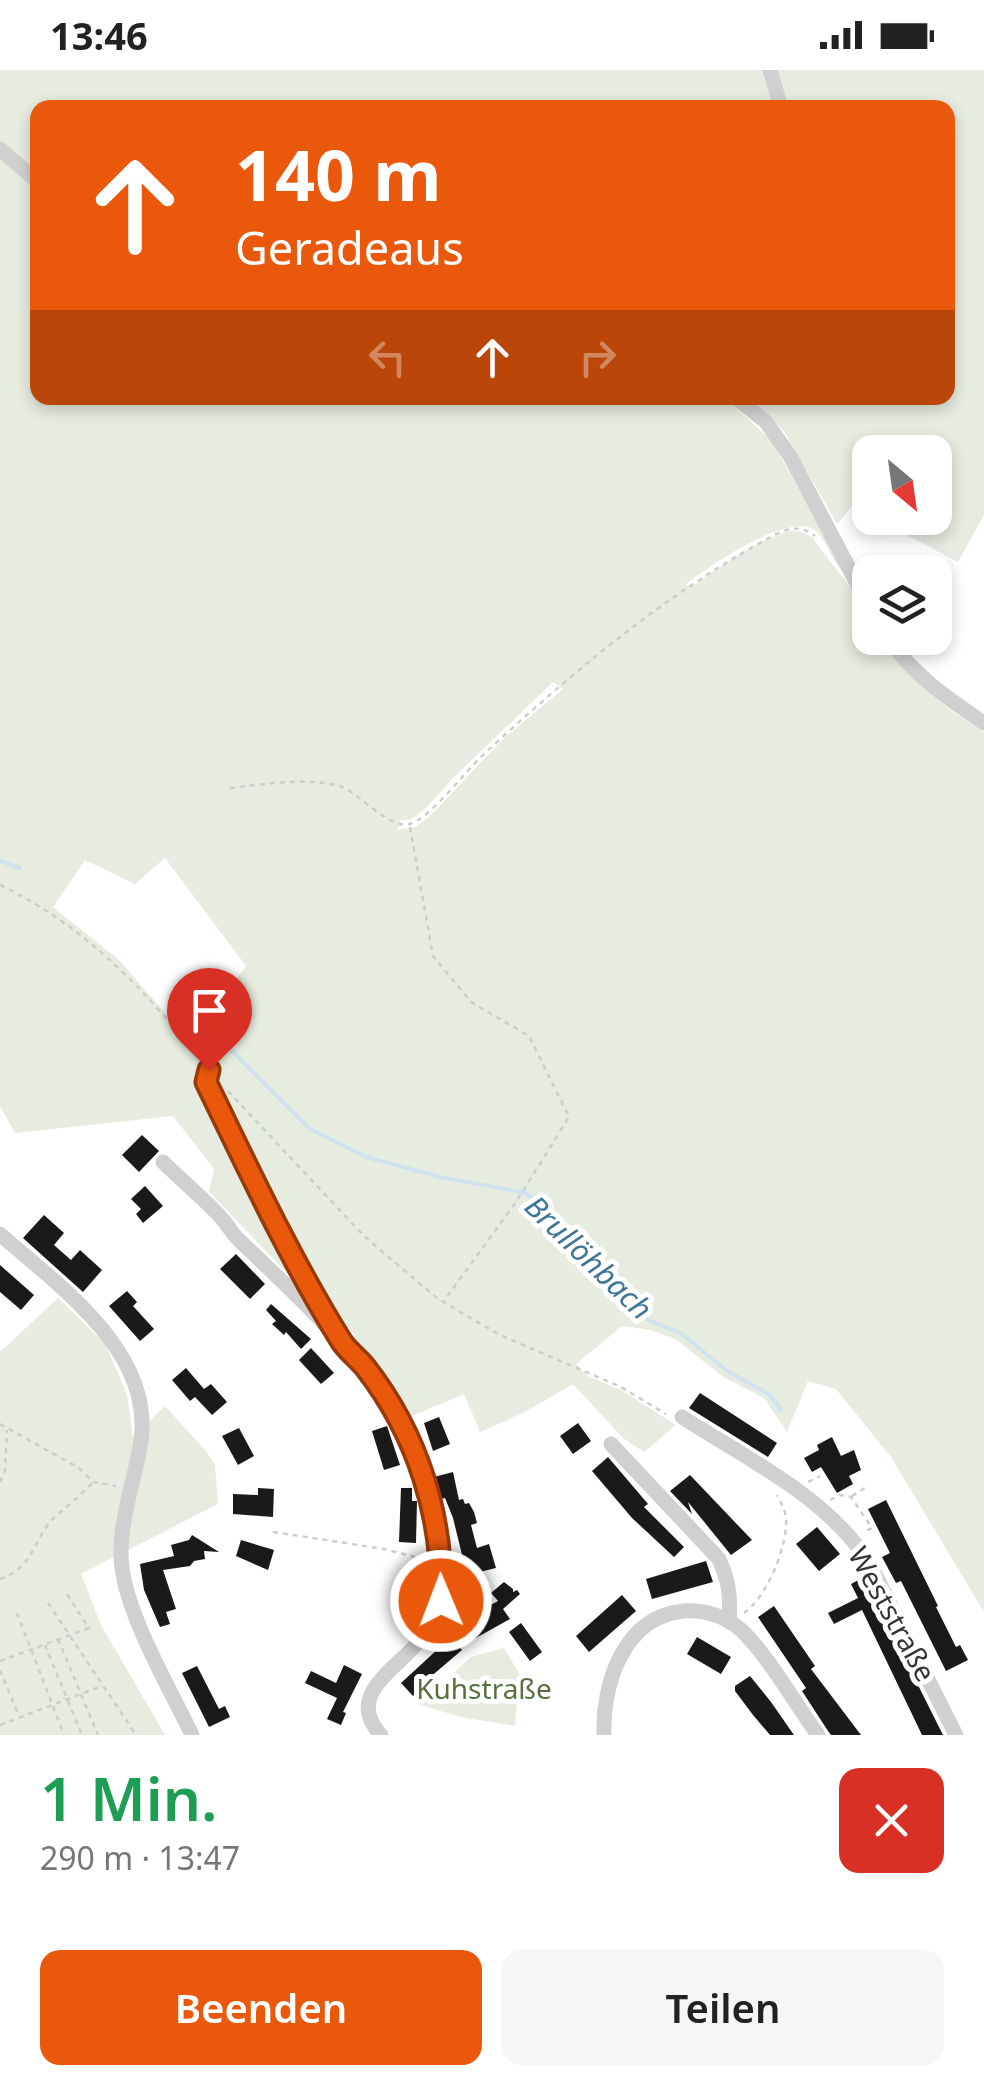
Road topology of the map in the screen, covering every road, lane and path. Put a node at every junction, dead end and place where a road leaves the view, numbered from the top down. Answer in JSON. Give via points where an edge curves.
{"nodes":[{"id":1,"x":770,"y":70,"type":"edge"},
{"id":2,"x":779,"y":100,"type":"edge"},
{"id":3,"x":0,"y":149,"type":"edge"},
{"id":4,"x":30,"y":175,"type":"edge"},
{"id":5,"x":745,"y":405,"type":"edge"},
{"id":6,"x":822,"y":546,"type":"dead end"},
{"id":7,"x":852,"y":574,"type":"edge"},
{"id":8,"x":899,"y":655,"type":"edge"},
{"id":9,"x":984,"y":723,"type":"edge"},
{"id":10,"x":230,"y":788,"type":"dead end"},
{"id":11,"x":410,"y":824,"type":"junction"},
{"id":12,"x":0,"y":884,"type":"edge"},
{"id":13,"x":209,"y":1070,"type":"junction"},
{"id":14,"x":164,"y":1162,"type":"dead end"},
{"id":15,"x":0,"y":1234,"type":"edge"},
{"id":16,"x":443,"y":1302,"type":"junction"},
{"id":17,"x":342,"y":1343,"type":"junction"},
{"id":18,"x":682,"y":1418,"type":"joint"},
{"id":19,"x":0,"y":1424,"type":"edge"},
{"id":20,"x":7,"y":1428,"type":"junction"},
{"id":21,"x":611,"y":1444,"type":"dead end"},
{"id":22,"x":782,"y":1481,"type":"junction"},
{"id":23,"x":0,"y":1482,"type":"edge"},
{"id":24,"x":92,"y":1482,"type":"junction"},
{"id":25,"x":868,"y":1486,"type":"dead end"},
{"id":26,"x":132,"y":1489,"type":"junction"},
{"id":27,"x":851,"y":1497,"type":"junction"},
{"id":28,"x":820,"y":1509,"type":"junction"},
{"id":29,"x":273,"y":1532,"type":"dead end"},
{"id":30,"x":852,"y":1539,"type":"junction"},
{"id":31,"x":442,"y":1563,"type":"junction"},
{"id":32,"x":0,"y":1579,"type":"edge"},
{"id":33,"x":66,"y":1593,"type":"dead end"},
{"id":34,"x":48,"y":1603,"type":"dead end"},
{"id":35,"x":17,"y":1613,"type":"dead end"},
{"id":36,"x":730,"y":1622,"type":"junction"},
{"id":37,"x":70,"y":1635,"type":"junction"},
{"id":38,"x":58,"y":1639,"type":"junction"},
{"id":39,"x":44,"y":1645,"type":"junction"},
{"id":40,"x":31,"y":1650,"type":"junction"},
{"id":41,"x":0,"y":1661,"type":"edge"},
{"id":42,"x":0,"y":1670,"type":"edge"},
{"id":43,"x":103,"y":1686,"type":"junction"},
{"id":44,"x":82,"y":1694,"type":"junction"},
{"id":45,"x":68,"y":1699,"type":"junction"},
{"id":46,"x":52,"y":1705,"type":"junction"},
{"id":47,"x":20,"y":1718,"type":"junction"},
{"id":48,"x":0,"y":1726,"type":"edge"},
{"id":49,"x":62,"y":1734,"type":"edge"},
{"id":50,"x":82,"y":1735,"type":"edge"},
{"id":51,"x":98,"y":1735,"type":"edge"},
{"id":52,"x":136,"y":1735,"type":"edge"},
{"id":53,"x":192,"y":1735,"type":"edge"},
{"id":54,"x":381,"y":1735,"type":"edge"},
{"id":55,"x":604,"y":1735,"type":"edge"},
{"id":56,"x":818,"y":1735,"type":"edge"},
{"id":57,"x":956,"y":1735,"type":"edge"}],
"edges":[{"from":1,"to":2,"type":"street"},
{"from":3,"to":4,"type":"street"},
{"from":5,"to":7,"type":"street","via":[[790,456]]},
{"from":6,"to":11,"type":"path","via":[[806,529],[793,528],[703,576],[555,689]]},
{"from":8,"to":9,"type":"street","via":[[932,688]]},
{"from":10,"to":11,"type":"path","via":[[336,785],[394,823]]},
{"from":11,"to":16,"type":"path","via":[[433,956],[471,1002],[529,1036],[569,1117]]},
{"from":12,"to":13,"type":"path","via":[[114,961]]},
{"from":13,"to":16,"type":"path","via":[[364,1236]]},
{"from":13,"to":17,"type":"street","via":[[206,1082]]},
{"from":14,"to":17,"type":"street"},
{"from":15,"to":26,"type":"street","via":[[112,1340],[136,1388],[143,1432]]},
{"from":16,"to":18,"type":"path"},
{"from":17,"to":31,"type":"street","via":[[372,1377],[420,1463]]},
{"from":18,"to":22,"type":"street","name":"Weststraße"},
{"from":19,"to":20,"type":"path"},
{"from":20,"to":23,"type":"path"},
{"from":20,"to":24,"type":"path"},
{"from":21,"to":36,"type":"street","via":[[718,1559],[731,1598]]},
{"from":22,"to":28,"type":"street","name":"Weststraße"},
{"from":22,"to":36,"type":"path","via":[[775,1491],[785,1533],[767,1588],[755,1606]]},
{"from":24,"to":26,"type":"path"},
{"from":24,"to":32,"type":"path","via":[[56,1516],[18,1571]]},
{"from":25,"to":27,"type":"path"},
{"from":26,"to":53,"type":"street","via":[[120,1541],[123,1577]]},
{"from":27,"to":28,"type":"path","via":[[840,1495]]},
{"from":27,"to":30,"type":"path","via":[[872,1528]]},
{"from":28,"to":30,"type":"street","name":"Weststraße"},
{"from":29,"to":31,"type":"path"},
{"from":30,"to":57,"type":"street","name":"Weststraße"},
{"from":31,"to":54,"type":"street","via":[[441,1601],[426,1631],[372,1688],[370,1724]]},
{"from":33,"to":37,"type":"path","via":[[89,1628]]},
{"from":34,"to":37,"type":"path"},
{"from":35,"to":40,"type":"path"},
{"from":36,"to":55,"type":"street","via":[[693,1610],[646,1625],[612,1674]]},
{"from":36,"to":56,"type":"street"},
{"from":37,"to":38,"type":"path"},
{"from":37,"to":43,"type":"path"},
{"from":38,"to":39,"type":"path"},
{"from":38,"to":44,"type":"path"},
{"from":39,"to":40,"type":"path"},
{"from":39,"to":45,"type":"path"},
{"from":40,"to":41,"type":"path"},
{"from":40,"to":46,"type":"path"},
{"from":42,"to":47,"type":"path"},
{"from":43,"to":44,"type":"path"},
{"from":43,"to":52,"type":"path"},
{"from":44,"to":45,"type":"path"},
{"from":44,"to":51,"type":"path"},
{"from":45,"to":46,"type":"path"},
{"from":45,"to":50,"type":"path"},
{"from":46,"to":47,"type":"path"},
{"from":46,"to":49,"type":"path"},
{"from":47,"to":48,"type":"path"}]}
